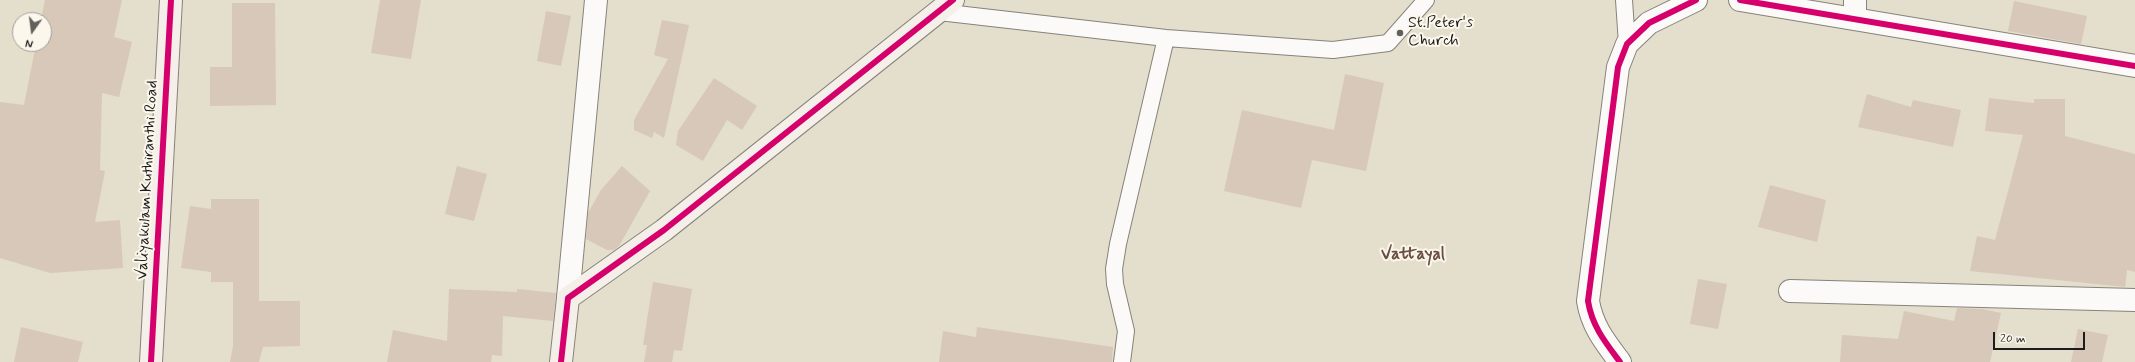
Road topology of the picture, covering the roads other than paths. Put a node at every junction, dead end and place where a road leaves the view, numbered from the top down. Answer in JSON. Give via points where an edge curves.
{"nodes":[{"id":1,"x":171,"y":0,"type":"edge"},
{"id":2,"x":596,"y":0,"type":"edge"},
{"id":3,"x":1426,"y":0,"type":"edge"},
{"id":4,"x":1624,"y":0,"type":"edge"},
{"id":5,"x":1696,"y":0,"type":"edge"},
{"id":6,"x":1740,"y":0,"type":"edge"},
{"id":7,"x":946,"y":6,"type":"edge"},
{"id":8,"x":1855,"y":10,"type":"edge"},
{"id":9,"x":1166,"y":38,"type":"junction"},
{"id":10,"x":1627,"y":44,"type":"junction"},
{"id":11,"x":2135,"y":66,"type":"edge"},
{"id":12,"x":1790,"y":291,"type":"dead end"},
{"id":13,"x":568,"y":298,"type":"junction"},
{"id":14,"x":2135,"y":300,"type":"edge"},
{"id":15,"x":151,"y":362,"type":"edge"},
{"id":16,"x":561,"y":362,"type":"edge"},
{"id":17,"x":1122,"y":362,"type":"edge"},
{"id":18,"x":1620,"y":362,"type":"edge"}],
"edges":[{"from":1,"to":15,"type":"street","name":"Valiyakulam Kuthiranthi Road"},
{"from":2,"to":13,"type":"street"},
{"from":3,"to":9,"type":"lane","via":[[1388,43],[1333,50]]},
{"from":4,"to":10,"type":"lane"},
{"from":5,"to":10,"type":"street","via":[[1649,23]]},
{"from":6,"to":8,"type":"street"},
{"from":7,"to":9,"type":"lane"},
{"from":7,"to":13,"type":"street","via":[[670,225]]},
{"from":8,"to":11,"type":"street"},
{"from":9,"to":17,"type":"lane","via":[[1114,269],[1126,331]]},
{"from":10,"to":18,"type":"street","via":[[1618,67],[1588,301],[1591,318],[1605,343]]},
{"from":12,"to":14,"type":"street"},
{"from":13,"to":16,"type":"street"}]}
